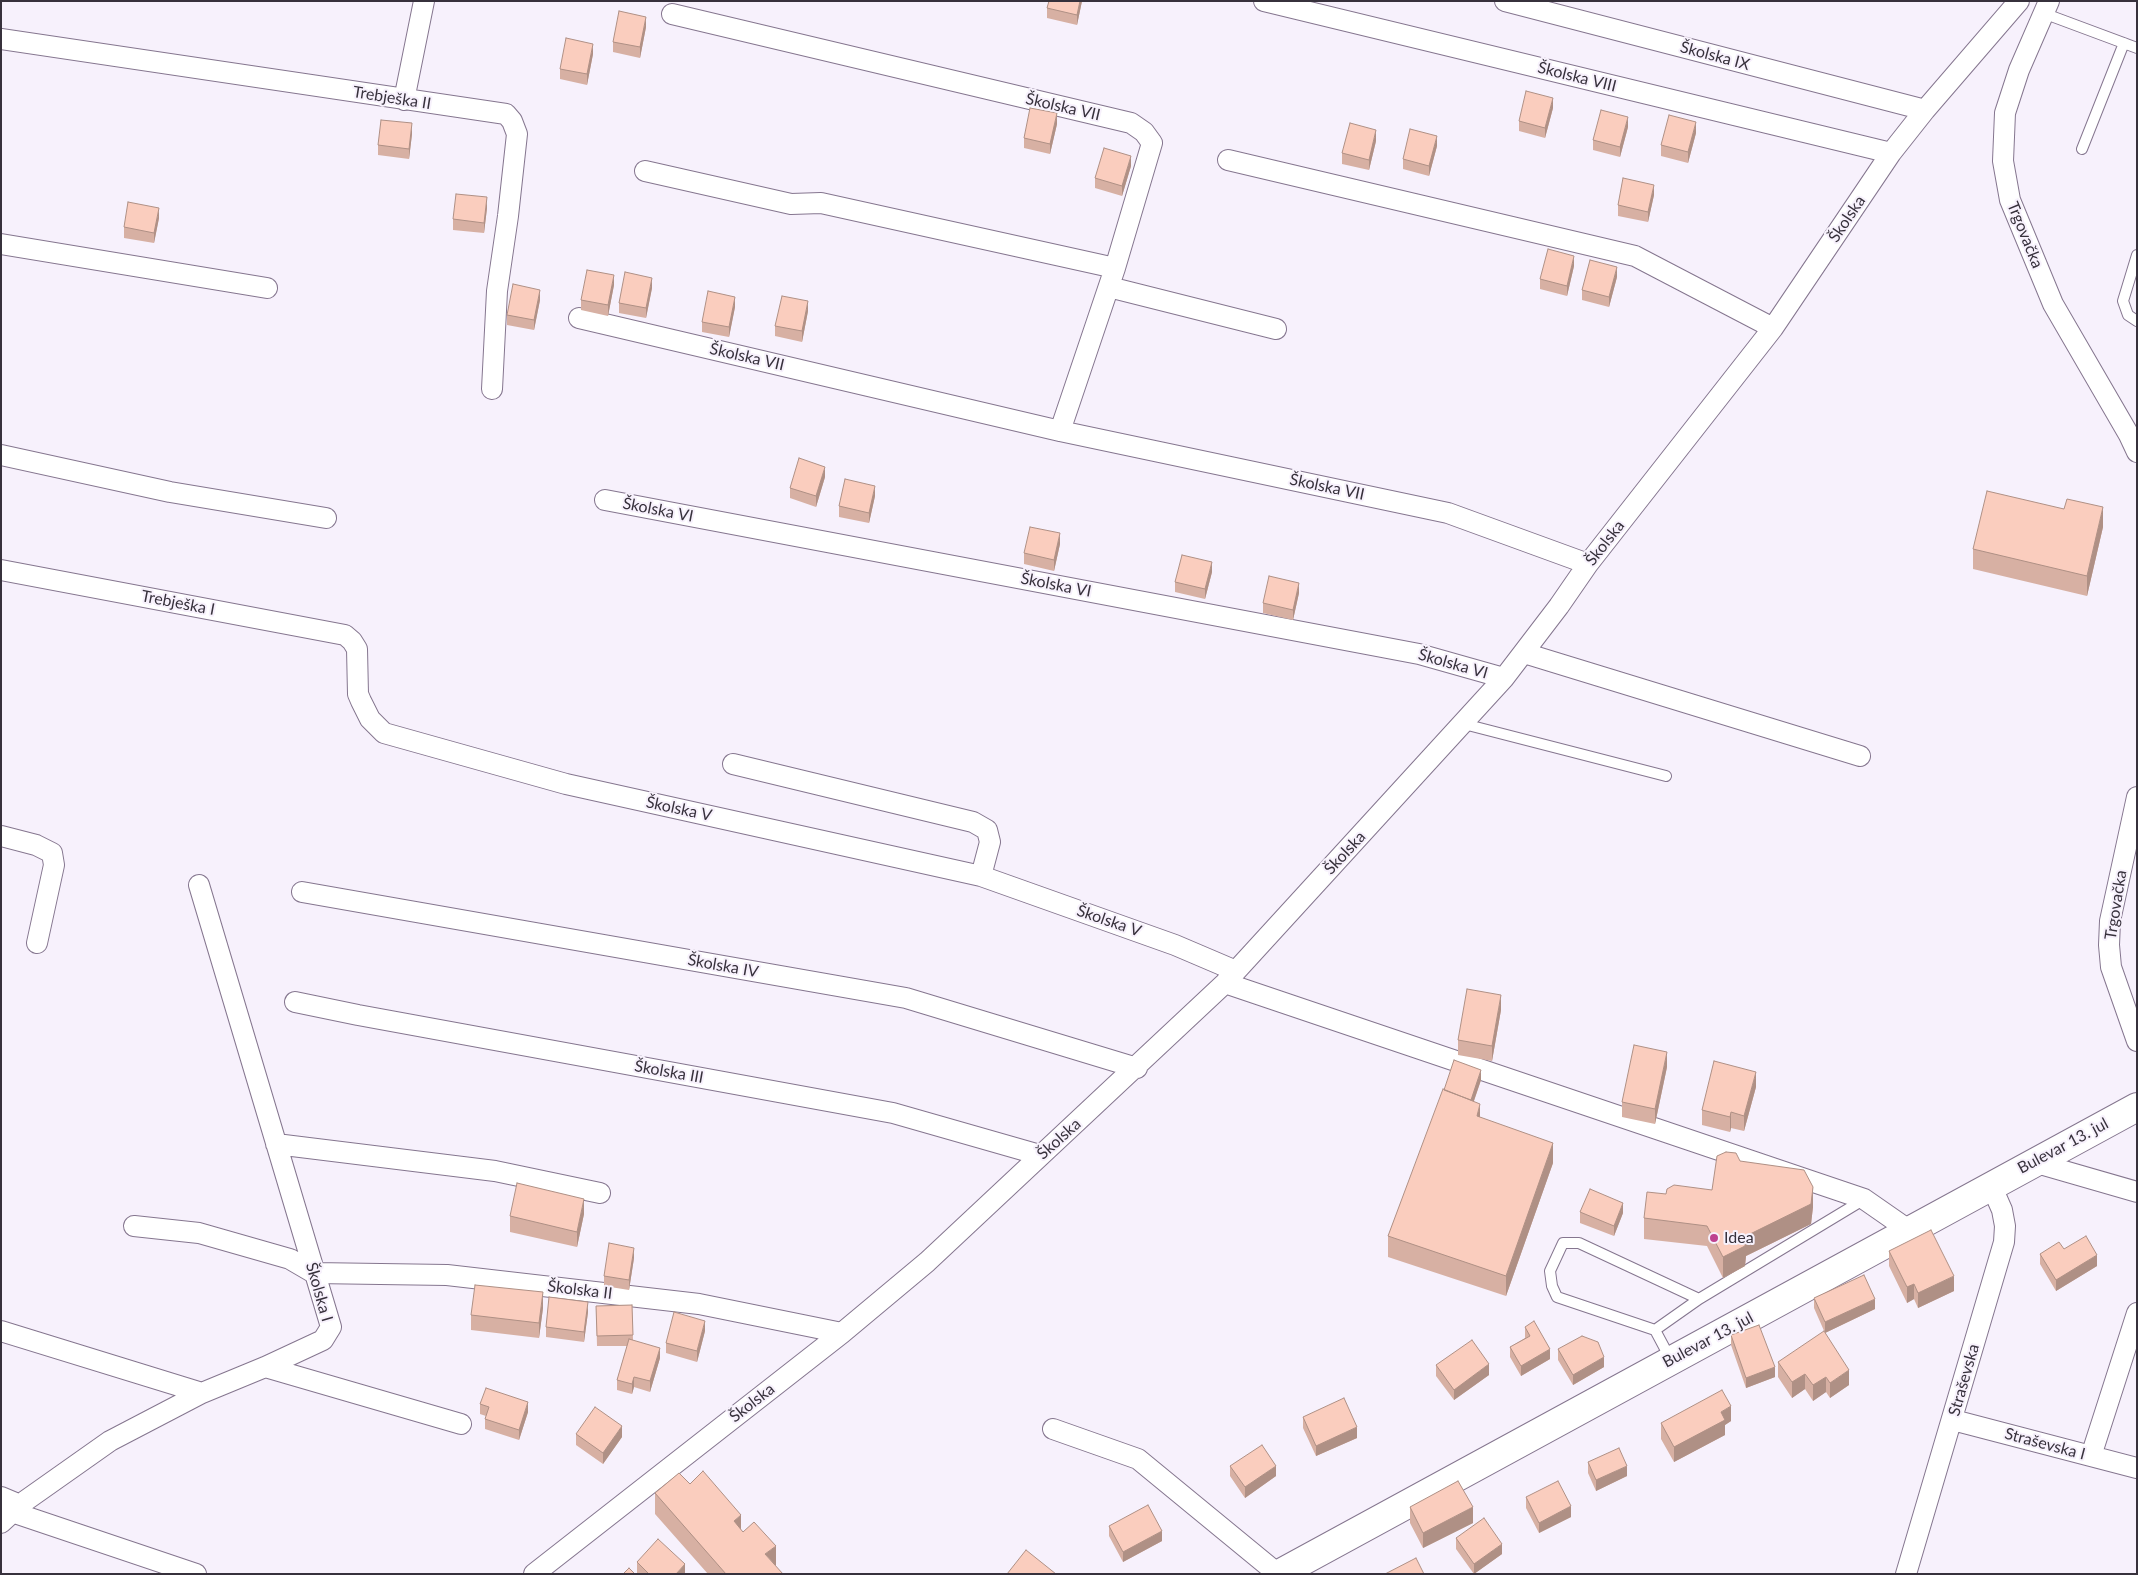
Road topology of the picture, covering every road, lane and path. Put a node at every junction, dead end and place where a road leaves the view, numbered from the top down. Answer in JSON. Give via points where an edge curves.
{"nodes":[{"id":1,"x":424,"y":1,"type":"edge"},
{"id":2,"x":1264,"y":1,"type":"edge"},
{"id":3,"x":1505,"y":1,"type":"edge"},
{"id":4,"x":2019,"y":1,"type":"edge"},
{"id":5,"x":2046,"y":7,"type":"edge"},
{"id":6,"x":672,"y":14,"type":"dead end"},
{"id":7,"x":1,"y":39,"type":"edge"},
{"id":8,"x":2124,"y":43,"type":"junction"},
{"id":9,"x":2137,"y":48,"type":"edge"},
{"id":10,"x":404,"y":100,"type":"junction"},
{"id":11,"x":1924,"y":110,"type":"junction"},
{"id":12,"x":2082,"y":149,"type":"dead end"},
{"id":13,"x":1891,"y":153,"type":"junction"},
{"id":14,"x":1228,"y":160,"type":"dead end"},
{"id":15,"x":645,"y":171,"type":"dead end"},
{"id":16,"x":1,"y":244,"type":"edge"},
{"id":17,"x":2137,"y":256,"type":"edge"},
{"id":18,"x":1112,"y":278,"type":"junction"},
{"id":19,"x":266,"y":288,"type":"dead end"},
{"id":20,"x":580,"y":318,"type":"dead end"},
{"id":21,"x":2137,"y":321,"type":"edge"},
{"id":22,"x":1773,"y":328,"type":"junction"},
{"id":23,"x":1276,"y":329,"type":"dead end"},
{"id":24,"x":492,"y":389,"type":"dead end"},
{"id":25,"x":1060,"y":431,"type":"junction"},
{"id":26,"x":2137,"y":452,"type":"edge"},
{"id":27,"x":1,"y":454,"type":"edge"},
{"id":28,"x":605,"y":500,"type":"dead end"},
{"id":29,"x":326,"y":518,"type":"dead end"},
{"id":30,"x":1588,"y":564,"type":"junction"},
{"id":31,"x":1,"y":570,"type":"edge"},
{"id":32,"x":1524,"y":653,"type":"junction"},
{"id":33,"x":1504,"y":678,"type":"junction"},
{"id":34,"x":1464,"y":724,"type":"junction"},
{"id":35,"x":380,"y":730,"type":"joint"},
{"id":36,"x":1860,"y":756,"type":"dead end"},
{"id":37,"x":733,"y":764,"type":"dead end"},
{"id":38,"x":1666,"y":776,"type":"dead end"},
{"id":39,"x":2135,"y":809,"type":"edge"},
{"id":40,"x":1,"y":836,"type":"edge"},
{"id":41,"x":981,"y":876,"type":"junction"},
{"id":42,"x":199,"y":885,"type":"dead end"},
{"id":43,"x":302,"y":892,"type":"dead end"},
{"id":44,"x":37,"y":943,"type":"dead end"},
{"id":45,"x":1231,"y":977,"type":"junction"},
{"id":46,"x":295,"y":1002,"type":"dead end"},
{"id":47,"x":2137,"y":1041,"type":"edge"},
{"id":48,"x":1137,"y":1068,"type":"junction"},
{"id":49,"x":2137,"y":1107,"type":"edge"},
{"id":50,"x":276,"y":1144,"type":"junction"},
{"id":51,"x":1040,"y":1155,"type":"junction"},
{"id":52,"x":2033,"y":1162,"type":"junction"},
{"id":53,"x":1991,"y":1185,"type":"junction"},
{"id":54,"x":2137,"y":1192,"type":"edge"},
{"id":55,"x":600,"y":1193,"type":"dead end"},
{"id":56,"x":1864,"y":1199,"type":"junction"},
{"id":57,"x":134,"y":1226,"type":"dead end"},
{"id":58,"x":1910,"y":1231,"type":"junction"},
{"id":59,"x":314,"y":1273,"type":"junction"},
{"id":60,"x":1699,"y":1299,"type":"junction"},
{"id":61,"x":2137,"y":1313,"type":"edge"},
{"id":62,"x":1,"y":1330,"type":"edge"},
{"id":63,"x":1655,"y":1330,"type":"junction"},
{"id":64,"x":842,"y":1333,"type":"junction"},
{"id":65,"x":1671,"y":1360,"type":"junction"},
{"id":66,"x":265,"y":1367,"type":"junction"},
{"id":67,"x":202,"y":1394,"type":"junction"},
{"id":68,"x":1953,"y":1420,"type":"junction"},
{"id":69,"x":461,"y":1424,"type":"dead end"},
{"id":70,"x":1053,"y":1430,"type":"dead end"},
{"id":71,"x":2091,"y":1456,"type":"junction"},
{"id":72,"x":2137,"y":1468,"type":"edge"},
{"id":73,"x":9,"y":1509,"type":"edge"},
{"id":74,"x":1908,"y":1573,"type":"edge"},
{"id":75,"x":196,"y":1574,"type":"edge"},
{"id":76,"x":534,"y":1574,"type":"edge"},
{"id":77,"x":1279,"y":1574,"type":"edge"}],
"edges":[{"from":1,"to":10,"type":"street"},
{"from":2,"to":13,"type":"street","name":"Školska VIII"},
{"from":3,"to":11,"type":"street","name":"Školska IX"},
{"from":4,"to":11,"type":"street","name":"Školska"},
{"from":5,"to":8,"type":"lane"},
{"from":5,"to":26,"type":"street","name":"Trgovačka","via":[[2019,70],[2006,113],[2003,162],[2010,200],[2053,304]]},
{"from":6,"to":18,"type":"street","name":"Školska VII","via":[[1131,123],[1152,143]]},
{"from":7,"to":10,"type":"street","name":"Trebješka II"},
{"from":8,"to":9,"type":"lane"},
{"from":8,"to":12,"type":"lane"},
{"from":10,"to":24,"type":"street","name":"Trebješka II","via":[[506,114],[517,134],[497,292]]},
{"from":11,"to":13,"type":"street","name":"Školska"},
{"from":13,"to":22,"type":"street","name":"Školska"},
{"from":14,"to":22,"type":"street","via":[[1635,256]]},
{"from":15,"to":18,"type":"street","via":[[791,204],[821,203]]},
{"from":16,"to":19,"type":"street"},
{"from":17,"to":21,"type":"lane","via":[[2123,301],[2128,315]]},
{"from":18,"to":23,"type":"street"},
{"from":18,"to":25,"type":"street","name":"Školska VII"},
{"from":20,"to":25,"type":"street","name":"Školska VII"},
{"from":22,"to":30,"type":"street","name":"Školska"},
{"from":25,"to":30,"type":"street","name":"Školska VII","via":[[1448,513]]},
{"from":27,"to":29,"type":"street","via":[[170,492]]},
{"from":28,"to":33,"type":"street","name":"Školska VI","via":[[1418,654]]},
{"from":30,"to":32,"type":"street","name":"Školska"},
{"from":31,"to":35,"type":"street","name":"Trebješka I","via":[[345,635],[357,649],[358,694],[370,719]]},
{"from":32,"to":33,"type":"street","name":"Školska"},
{"from":32,"to":36,"type":"street"},
{"from":33,"to":34,"type":"street","name":"Školska"},
{"from":34,"to":38,"type":"lane"},
{"from":34,"to":45,"type":"street","name":"Školska"},
{"from":35,"to":41,"type":"street","name":"Školska V","via":[[566,784]]},
{"from":37,"to":41,"type":"street","via":[[973,822],[987,830],[990,842]]},
{"from":39,"to":47,"type":"street","name":"Trgovačka","via":[[2110,922],[2109,945],[2111,967]]},
{"from":40,"to":44,"type":"street","via":[[36,845],[52,853],[54,865]]},
{"from":41,"to":45,"type":"street","name":"Školska V","via":[[1175,944]]},
{"from":42,"to":50,"type":"street","name":"Školska I"},
{"from":43,"to":48,"type":"street","name":"Školska IV","via":[[906,998]]},
{"from":45,"to":48,"type":"street","name":"Školska"},
{"from":45,"to":56,"type":"street","name":"Školska V"},
{"from":46,"to":51,"type":"street","name":"Školska III","via":[[893,1113]]},
{"from":48,"to":51,"type":"street","name":"Školska"},
{"from":49,"to":52,"type":"street","name":"Bulevar 13. jul"},
{"from":50,"to":55,"type":"street","via":[[495,1171]]},
{"from":50,"to":59,"type":"street","name":"Školska I"},
{"from":51,"to":64,"type":"street","name":"Školska","via":[[927,1262]]},
{"from":52,"to":53,"type":"street","name":"Bulevar 13. jul"},
{"from":52,"to":54,"type":"street"},
{"from":53,"to":58,"type":"street","name":"Bulevar 13. jul"},
{"from":53,"to":68,"type":"street","name":"Straševska","via":[[2002,1210],[2004,1242]]},
{"from":56,"to":58,"type":"street","name":"Školska V"},
{"from":56,"to":60,"type":"lane"},
{"from":57,"to":59,"type":"street","via":[[200,1234],[290,1259]]},
{"from":58,"to":65,"type":"street","name":"Bulevar 13. jul"},
{"from":59,"to":64,"type":"street","name":"Školska II","via":[[447,1275],[670,1300]]},
{"from":59,"to":66,"type":"street","name":"Školska I","via":[[331,1327],[328,1333],[322,1340]]},
{"from":60,"to":63,"type":"lane"},
{"from":60,"to":63,"type":"lane","via":[[1579,1243],[1564,1243],[1550,1271],[1557,1297]]},
{"from":61,"to":71,"type":"street"},
{"from":62,"to":67,"type":"street"},
{"from":63,"to":65,"type":"lane"},
{"from":64,"to":76,"type":"street","name":"Školska"},
{"from":65,"to":77,"type":"street","name":"Bulevar 13. jul"},
{"from":66,"to":67,"type":"street","name":"Školska I"},
{"from":66,"to":69,"type":"street"},
{"from":67,"to":73,"type":"street","name":"Školska I","via":[[110,1442]]},
{"from":68,"to":71,"type":"street","name":"Straševska I"},
{"from":68,"to":74,"type":"street","name":"Straševska"},
{"from":70,"to":77,"type":"street","via":[[1138,1459]]},
{"from":71,"to":72,"type":"street","name":"Straševska I"},
{"from":73,"to":75,"type":"street"}]}
